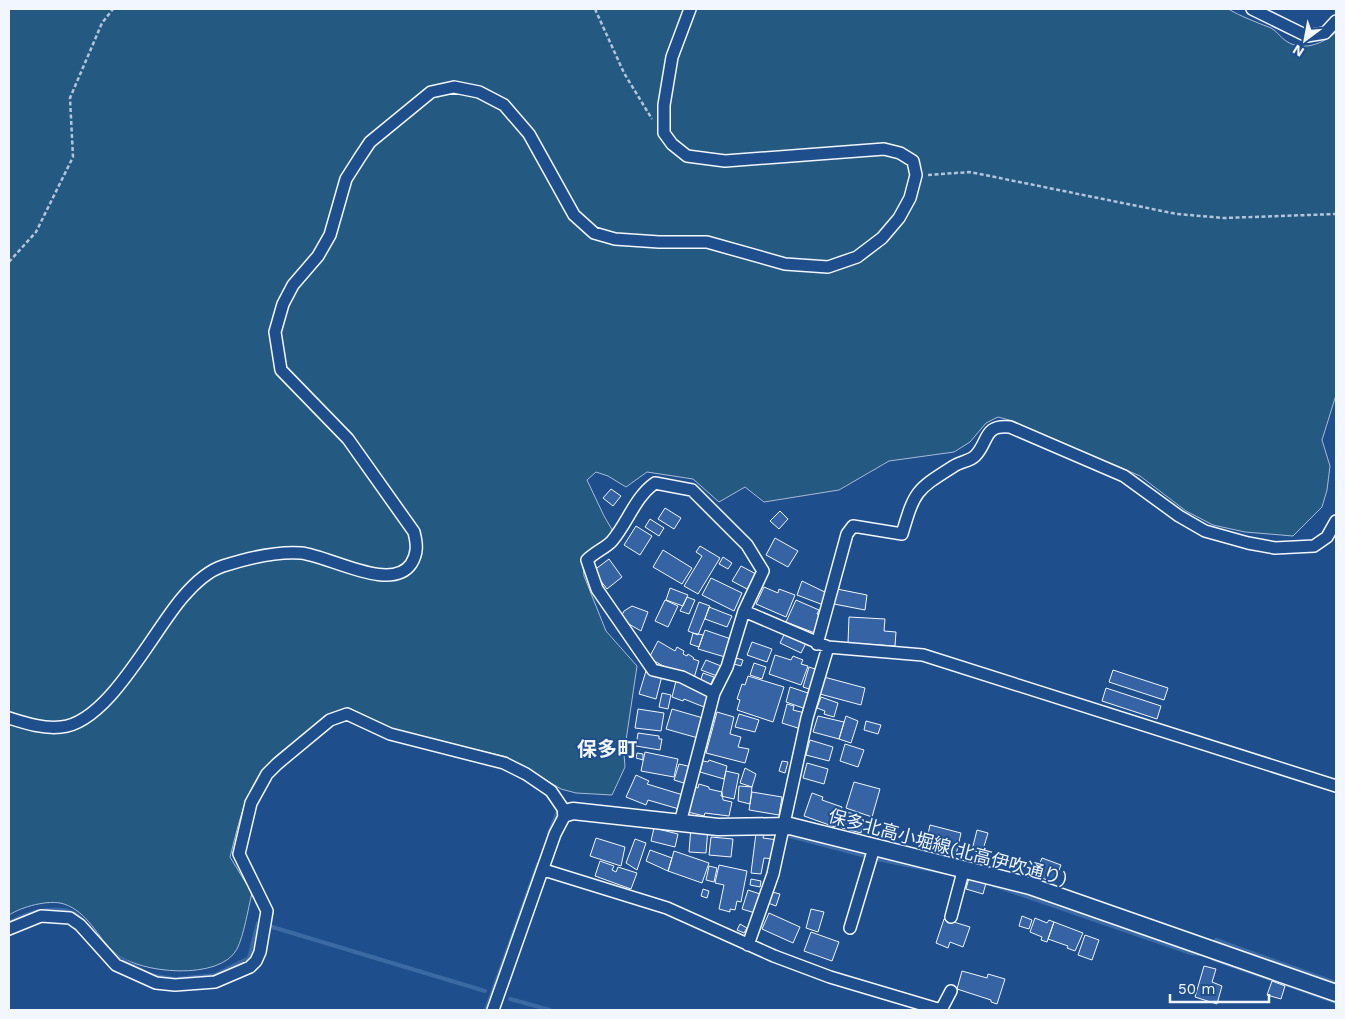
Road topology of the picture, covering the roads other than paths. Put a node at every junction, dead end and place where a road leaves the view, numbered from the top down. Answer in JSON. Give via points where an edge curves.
{"nodes":[{"id":1,"x":690,"y":9,"type":"edge"},
{"id":2,"x":1252,"y":9,"type":"edge"},
{"id":3,"x":1336,"y":21,"type":"edge"},
{"id":4,"x":1336,"y":521,"type":"edge"},
{"id":5,"x":744,"y":611,"type":"junction"},
{"id":6,"x":823,"y":646,"type":"junction"},
{"id":7,"x":714,"y":693,"type":"junction"},
{"id":8,"x":9,"y":718,"type":"edge"},
{"id":9,"x":1336,"y":786,"type":"edge"},
{"id":10,"x":564,"y":810,"type":"junction"},
{"id":11,"x":682,"y":817,"type":"junction"},
{"id":12,"x":784,"y":826,"type":"junction"},
{"id":13,"x":872,"y":854,"type":"junction"},
{"id":14,"x":964,"y":868,"type":"junction"},
{"id":15,"x":544,"y":870,"type":"junction"},
{"id":16,"x":951,"y":917,"type":"dead end"},
{"id":17,"x":850,"y":928,"type":"dead end"},
{"id":18,"x":9,"y":929,"type":"edge"},
{"id":19,"x":748,"y":945,"type":"junction"},
{"id":20,"x":951,"y":991,"type":"dead end"},
{"id":21,"x":1336,"y":993,"type":"edge"},
{"id":22,"x":493,"y":1010,"type":"edge"}],
"edges":[{"from":1,"to":8,"type":"street","via":[[672,57],[664,105],[664,133],[672,144],[687,156],[725,161],[884,149],[900,153],[913,161],[916,176],[910,198],[882,238],[857,257],[828,267],[785,264],[706,242],[615,239],[594,233],[574,215],[528,134],[504,105],[479,92],[454,87],[431,92],[370,142],[360,157],[346,179],[330,235],[318,256],[293,285],[283,304],[275,332],[281,370],[348,439],[414,532],[417,544],[415,557],[406,571],[395,576],[373,574],[301,553],[265,554],[220,567],[196,582],[167,616],[114,692],[81,722],[61,727],[37,726]]},
{"from":2,"to":3,"type":"street","via":[[1307,36],[1325,33]]},
{"from":4,"to":6,"type":"street","via":[[1327,537],[1314,546],[1275,548],[1248,543],[1205,531],[1124,476],[1010,427],[996,428],[985,437],[974,457],[960,462],[918,491],[902,534],[853,526],[847,534]]},
{"from":5,"to":6,"type":"street"},
{"from":5,"to":7,"type":"street"},
{"from":5,"to":7,"type":"street","via":[[762,571],[760,564],[747,545],[692,490],[655,483],[645,490],[612,542],[587,560],[597,589],[653,670],[682,677]]},
{"from":6,"to":9,"type":"street","via":[[924,655]]},
{"from":6,"to":12,"type":"street"},
{"from":7,"to":11,"type":"street"},
{"from":10,"to":11,"type":"street","name":"保多北高小堀線(北高伊吹通り)"},
{"from":10,"to":15,"type":"street"},
{"from":10,"to":18,"type":"street","via":[[551,791],[504,763],[390,734],[347,714],[330,720],[277,764],[267,774],[252,803],[239,854],[267,911],[260,952],[250,967],[215,982],[156,983],[116,965],[70,918],[42,916]]},
{"from":11,"to":12,"type":"street","name":"保多北高小堀線(北高伊吹通り)","via":[[718,827]]},
{"from":12,"to":13,"type":"street","name":"保多北高小堀線(北高伊吹通り)"},
{"from":12,"to":19,"type":"street","via":[[765,902]]},
{"from":13,"to":14,"type":"street","name":"保多北高小堀線(北高伊吹通り)"},
{"from":13,"to":17,"type":"street"},
{"from":14,"to":16,"type":"street"},
{"from":14,"to":21,"type":"street","name":"保多北高小堀線(北高伊吹通り)","via":[[1030,886]]},
{"from":15,"to":19,"type":"street","via":[[667,908]]},
{"from":15,"to":22,"type":"street"},
{"from":19,"to":20,"type":"street","via":[[830,977],[941,1010]]}]}
